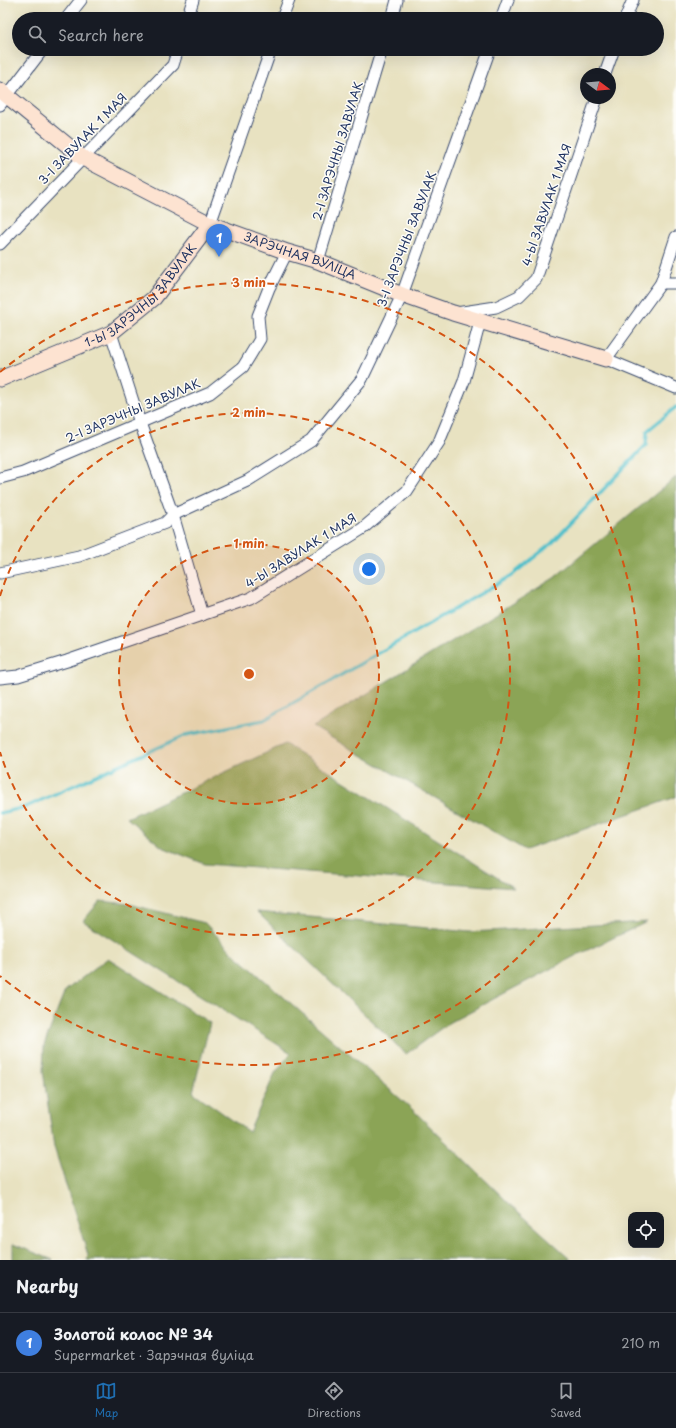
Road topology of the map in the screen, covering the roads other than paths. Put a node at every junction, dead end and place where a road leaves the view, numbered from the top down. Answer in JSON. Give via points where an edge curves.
{"nodes":[{"id":1,"x":81,"y":0,"type":"edge"},
{"id":2,"x":193,"y":0,"type":"edge"},
{"id":3,"x":289,"y":0,"type":"edge"},
{"id":4,"x":397,"y":0,"type":"edge"},
{"id":5,"x":508,"y":0,"type":"edge"},
{"id":6,"x":633,"y":0,"type":"edge"},
{"id":7,"x":72,"y":12,"type":"edge"},
{"id":8,"x":189,"y":12,"type":"edge"},
{"id":9,"x":285,"y":12,"type":"edge"},
{"id":10,"x":394,"y":12,"type":"edge"},
{"id":11,"x":504,"y":12,"type":"edge"},
{"id":12,"x":628,"y":12,"type":"edge"},
{"id":13,"x":37,"y":56,"type":"edge"},
{"id":14,"x":176,"y":56,"type":"edge"},
{"id":15,"x":269,"y":56,"type":"edge"},
{"id":16,"x":380,"y":56,"type":"edge"},
{"id":17,"x":487,"y":56,"type":"edge"},
{"id":18,"x":611,"y":56,"type":"edge"},
{"id":19,"x":607,"y":68,"type":"edge"},
{"id":20,"x":2,"y":97,"type":"edge"},
{"id":21,"x":595,"y":104,"type":"edge"},
{"id":22,"x":83,"y":158,"type":"junction"},
{"id":23,"x":210,"y":224,"type":"junction"},
{"id":24,"x":676,"y":237,"type":"edge"},
{"id":25,"x":0,"y":244,"type":"edge"},
{"id":26,"x":287,"y":252,"type":"junction"},
{"id":27,"x":318,"y":261,"type":"junction"},
{"id":28,"x":661,"y":283,"type":"junction"},
{"id":29,"x":676,"y":283,"type":"edge"},
{"id":30,"x":402,"y":295,"type":"junction"},
{"id":31,"x":453,"y":313,"type":"junction"},
{"id":32,"x":480,"y":322,"type":"junction"},
{"id":33,"x":111,"y":333,"type":"junction"},
{"id":34,"x":606,"y":359,"type":"junction"},
{"id":35,"x":0,"y":379,"type":"edge"},
{"id":36,"x":676,"y":388,"type":"edge"},
{"id":37,"x":140,"y":422,"type":"junction"},
{"id":38,"x":0,"y":478,"type":"edge"},
{"id":39,"x":173,"y":515,"type":"junction"},
{"id":40,"x":0,"y":572,"type":"edge"},
{"id":41,"x":202,"y":615,"type":"junction"},
{"id":42,"x":0,"y":678,"type":"edge"}],
"edges":[{"from":1,"to":7,"type":"street"},
{"from":2,"to":8,"type":"street"},
{"from":3,"to":9,"type":"street"},
{"from":4,"to":10,"type":"street"},
{"from":5,"to":11,"type":"street"},
{"from":6,"to":12,"type":"street"},
{"from":13,"to":20,"type":"street"},
{"from":14,"to":22,"type":"street","name":"3-І ЗАВУЛАК 1 МАЯ","via":[[173,65]]},
{"from":15,"to":23,"type":"street","name":"1-Ы ЗАРЭЧНЫ ЗАВУЛАК"},
{"from":16,"to":27,"type":"street","name":"2-І ЗАРЭЧНЫ ЗАВУЛАК"},
{"from":17,"to":30,"type":"street","name":"3-І ЗАРЭЧНЫ ЗАВУЛАК"},
{"from":18,"to":19,"type":"street"},
{"from":20,"to":22,"type":"street","name":"ЗАРЭЧНАЯ ВУЛІЦА"},
{"from":21,"to":31,"type":"street","name":"4-Ы ЗАВУЛАК 1 МАЯ","via":[[536,279],[519,296],[496,307]]},
{"from":22,"to":23,"type":"street","name":"ЗАРЭЧНАЯ ВУЛІЦА"},
{"from":22,"to":25,"type":"street","name":"3-І ЗАВУЛАК 1 МАЯ"},
{"from":23,"to":26,"type":"street","name":"ЗАРЭЧНАЯ ВУЛІЦА"},
{"from":23,"to":33,"type":"street","name":"1-Ы ЗАРЭЧНЫ ЗАВУЛАК","via":[[154,298]]},
{"from":24,"to":28,"type":"street"},
{"from":26,"to":27,"type":"street","name":"ЗАРЭЧНАЯ ВУЛІЦА"},
{"from":26,"to":37,"type":"street","name":"2-І ЗАРЭЧНЫ ЗАВУЛАК","via":[[258,316],[260,338],[242,367],[210,393]]},
{"from":27,"to":30,"type":"street","name":"ЗАРЭЧНАЯ ВУЛІЦА"},
{"from":28,"to":29,"type":"street"},
{"from":28,"to":34,"type":"street"},
{"from":30,"to":31,"type":"street","name":"ЗАРЭЧНАЯ ВУЛІЦА"},
{"from":30,"to":39,"type":"street","name":"3-І ЗАРЭЧНЫ ЗАВУЛАК","via":[[362,379],[311,441],[247,481]]},
{"from":31,"to":32,"type":"street","name":"ЗАРЭЧНАЯ ВУЛІЦА"},
{"from":32,"to":34,"type":"street","name":"ЗАРЭЧНАЯ ВУЛІЦА"},
{"from":32,"to":41,"type":"street","name":"4-Ы ЗАВУЛАК 1 МАЯ","via":[[464,381],[439,442],[407,491],[362,530],[258,594]]},
{"from":33,"to":35,"type":"street","name":"1-Ы ЗАРЭЧНЫ ЗАВУЛАК"},
{"from":33,"to":37,"type":"street"},
{"from":34,"to":36,"type":"street"},
{"from":37,"to":38,"type":"street","name":"2-І ЗАРЭЧНЫ ЗАВУЛАК","via":[[23,472]]},
{"from":37,"to":39,"type":"street"},
{"from":39,"to":40,"type":"street","name":"3-І ЗАРЭЧНЫ ЗАВУЛАК","via":[[165,523],[79,556]]},
{"from":39,"to":41,"type":"street"},
{"from":41,"to":42,"type":"street","name":"4-Ы ЗАВУЛАК 1 МАЯ","via":[[67,661],[18,676]]}]}
